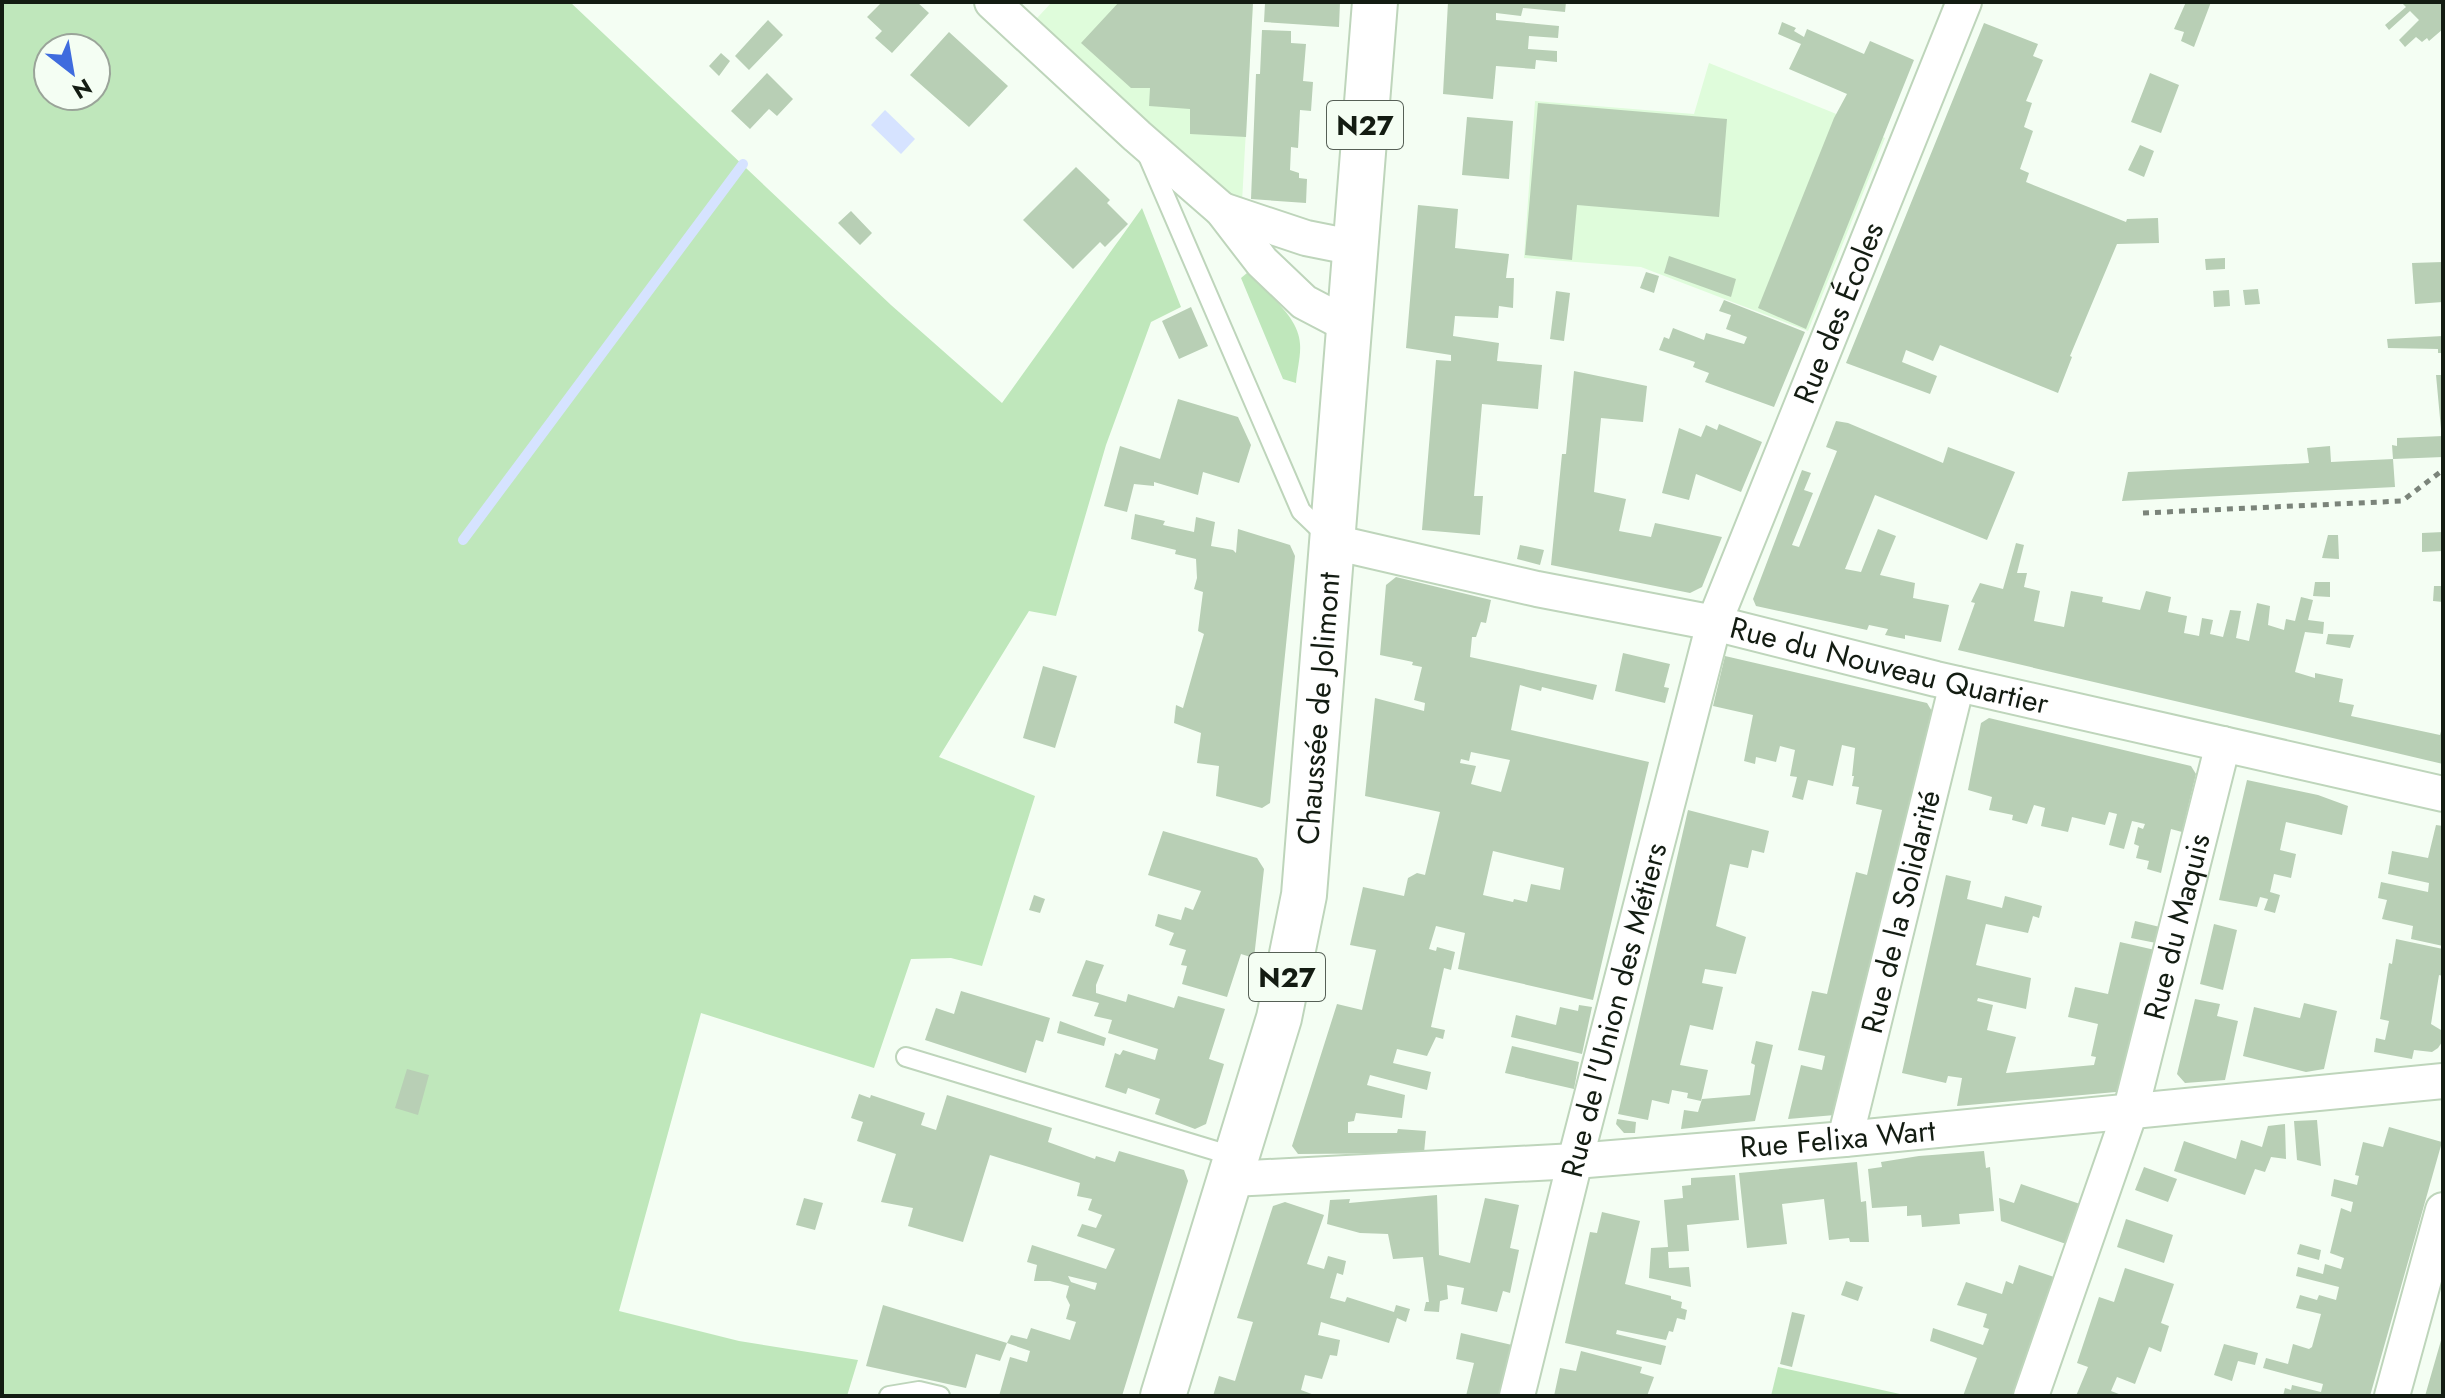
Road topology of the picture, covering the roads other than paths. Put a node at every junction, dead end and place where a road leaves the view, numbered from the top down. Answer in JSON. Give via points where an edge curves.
{"nodes":[{"id":1,"x":992,"y":2,"type":"edge"},
{"id":2,"x":1375,"y":2,"type":"edge"},
{"id":3,"x":1964,"y":2,"type":"edge"},
{"id":4,"x":1142,"y":140,"type":"junction"},
{"id":5,"x":1222,"y":210,"type":"junction"},
{"id":6,"x":1356,"y":248,"type":"junction"},
{"id":7,"x":1348,"y":325,"type":"junction"},
{"id":8,"x":1333,"y":542,"type":"junction"},
{"id":9,"x":1714,"y":623,"type":"junction"},
{"id":10,"x":1957,"y":684,"type":"junction"},
{"id":11,"x":2223,"y":744,"type":"junction"},
{"id":12,"x":2443,"y":794,"type":"edge"},
{"id":13,"x":906,"y":1057,"type":"dead end"},
{"id":14,"x":2443,"y":1081,"type":"edge"},
{"id":15,"x":2131,"y":1109,"type":"junction"},
{"id":16,"x":1845,"y":1139,"type":"junction"},
{"id":17,"x":1575,"y":1161,"type":"junction"},
{"id":18,"x":1234,"y":1168,"type":"junction"},
{"id":19,"x":2443,"y":1210,"type":"edge"},
{"id":20,"x":2432,"y":1288,"type":"edge"},
{"id":21,"x":889,"y":1396,"type":"edge"},
{"id":22,"x":940,"y":1396,"type":"edge"},
{"id":23,"x":1163,"y":1396,"type":"edge"},
{"id":24,"x":1517,"y":1396,"type":"edge"},
{"id":25,"x":2031,"y":1396,"type":"edge"},
{"id":26,"x":2392,"y":1396,"type":"edge"}],
"edges":[{"from":1,"to":4,"type":"street"},
{"from":2,"to":6,"type":"main road","name":"Chaussée de Jolimont","number":"N27"},
{"from":3,"to":9,"type":"street","name":"Rue des Écoles"},
{"from":4,"to":5,"type":"street"},
{"from":4,"to":8,"type":"lane","via":[[1301,511]]},
{"from":5,"to":6,"type":"street","via":[[1306,238]]},
{"from":5,"to":7,"type":"street","via":[[1262,262],[1304,302]]},
{"from":6,"to":7,"type":"main road","name":"Chaussée de Jolimont","number":"N27"},
{"from":7,"to":8,"type":"main road","name":"Chaussée de Jolimont","number":"N27"},
{"from":8,"to":9,"type":"street","name":"Rue du Nouveau Quartier"},
{"from":8,"to":18,"type":"main road","name":"Chaussée de Jolimont","number":"N27","via":[[1304,895],[1279,1018]]},
{"from":9,"to":10,"type":"street","name":"Rue du Nouveau Quartier"},
{"from":9,"to":17,"type":"street","name":"Rue de l'Union des Métiers"},
{"from":10,"to":11,"type":"street","name":"Rue du Nouveau Quartier"},
{"from":10,"to":16,"type":"street","name":"Rue de la Solidarité"},
{"from":11,"to":12,"type":"street","name":"Rue du Nouveau Quartier"},
{"from":11,"to":15,"type":"street","name":"Rue du Maquis"},
{"from":13,"to":18,"type":"lane"},
{"from":14,"to":15,"type":"street","name":"Rue Felixa Wart"},
{"from":15,"to":16,"type":"street","name":"Rue Felixa Wart"},
{"from":15,"to":25,"type":"street","name":"Rue du Maquis"},
{"from":16,"to":17,"type":"street","name":"Rue Felixa Wart"},
{"from":17,"to":18,"type":"street","name":"Rue Felixa Wart"},
{"from":17,"to":24,"type":"street","name":"Rue de l'Union des Métiers"},
{"from":18,"to":23,"type":"main road","name":"Chaussée de Jolimont","number":"N27"},
{"from":19,"to":20,"type":"street"},
{"from":20,"to":26,"type":"street"},
{"from":21,"to":22,"type":"lane","via":[[919,1391]]}]}
